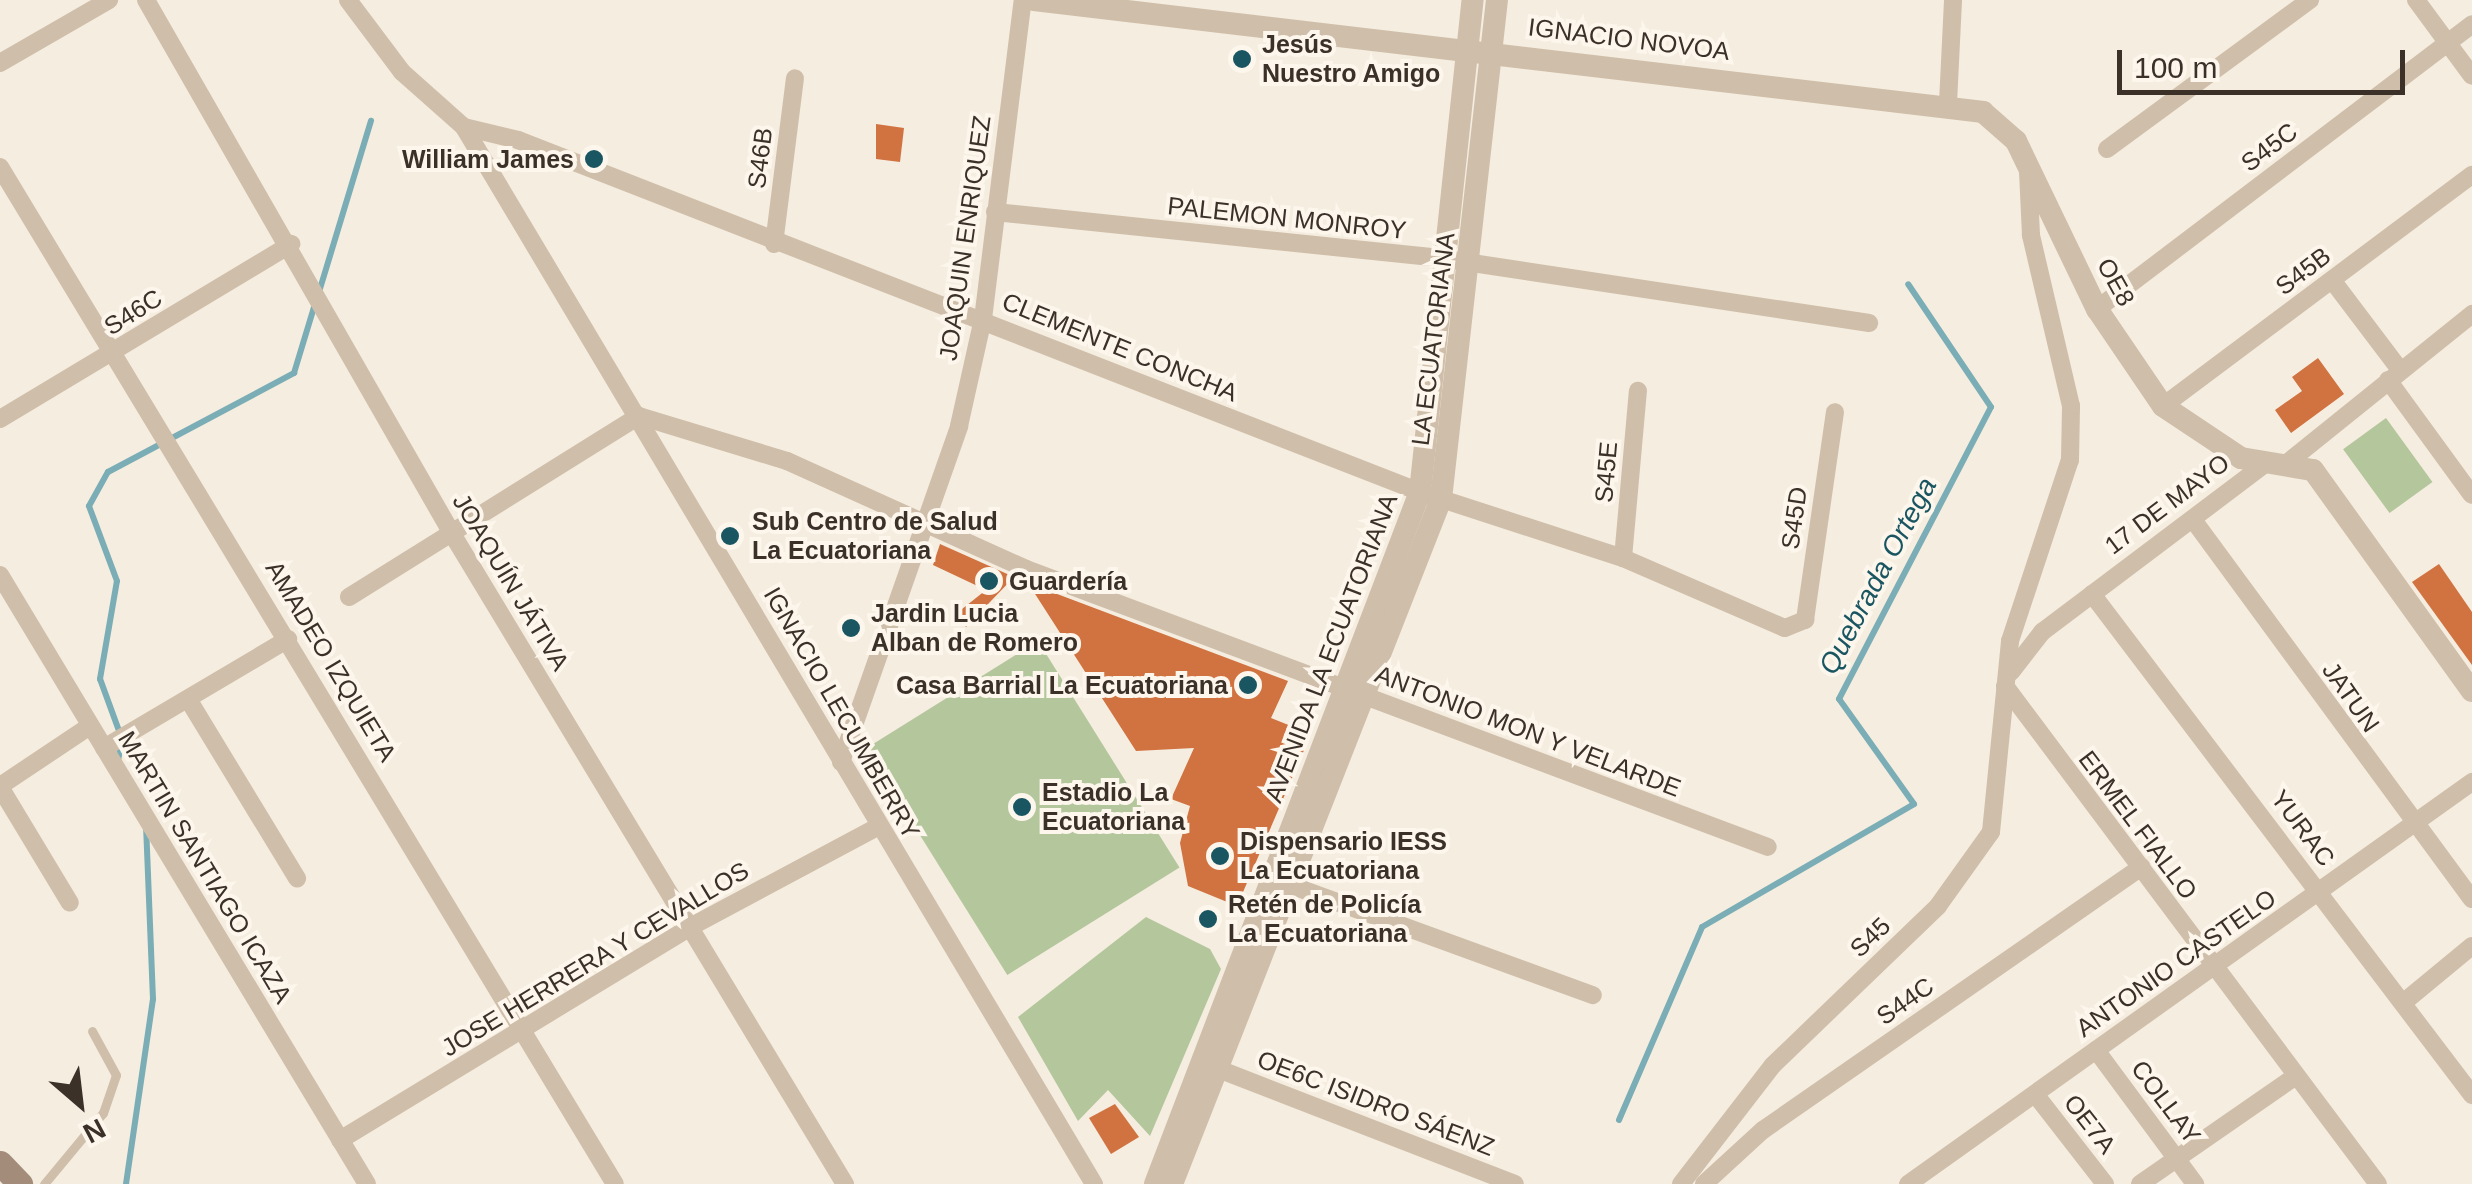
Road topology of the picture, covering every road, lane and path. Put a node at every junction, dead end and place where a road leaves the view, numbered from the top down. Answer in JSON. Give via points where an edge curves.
{"nodes":[{"id":1,"x":110,"y":0,"type":"edge"},
{"id":2,"x":146,"y":0,"type":"edge"},
{"id":3,"x":348,"y":0,"type":"edge"},
{"id":4,"x":1023,"y":0,"type":"edge"},
{"id":5,"x":1034,"y":0,"type":"edge"},
{"id":6,"x":1472,"y":0,"type":"edge"},
{"id":7,"x":1497,"y":0,"type":"edge"},
{"id":8,"x":1953,"y":0,"type":"edge"},
{"id":9,"x":2310,"y":0,"type":"edge"},
{"id":10,"x":2416,"y":0,"type":"edge"},
{"id":11,"x":2472,"y":24,"type":"edge"},
{"id":12,"x":2447,"y":43,"type":"junction"},
{"id":13,"x":1467,"y":48,"type":"junction"},
{"id":14,"x":1491,"y":50,"type":"junction"},
{"id":15,"x":0,"y":63,"type":"edge"},
{"id":16,"x":2472,"y":76,"type":"edge"},
{"id":17,"x":796,"y":78,"type":"dead end"},
{"id":18,"x":1942,"y":103,"type":"junction"},
{"id":19,"x":464,"y":127,"type":"junction"},
{"id":20,"x":2107,"y":149,"type":"dead end"},
{"id":21,"x":0,"y":166,"type":"edge"},
{"id":22,"x":2028,"y":172,"type":"junction"},
{"id":23,"x":2472,"y":175,"type":"edge"},
{"id":24,"x":995,"y":212,"type":"junction"},
{"id":25,"x":290,"y":244,"type":"junction"},
{"id":26,"x":774,"y":244,"type":"junction"},
{"id":27,"x":1446,"y":259,"type":"junction"},
{"id":28,"x":1470,"y":263,"type":"junction"},
{"id":29,"x":2332,"y":280,"type":"junction"},
{"id":30,"x":2097,"y":309,"type":"junction"},
{"id":31,"x":2472,"y":314,"type":"edge"},
{"id":32,"x":983,"y":320,"type":"junction"},
{"id":33,"x":1870,"y":323,"type":"dead end"},
{"id":34,"x":117,"y":352,"type":"junction"},
{"id":35,"x":2394,"y":375,"type":"junction"},
{"id":36,"x":1638,"y":391,"type":"dead end"},
{"id":37,"x":2163,"y":406,"type":"junction"},
{"id":38,"x":1834,"y":412,"type":"dead end"},
{"id":39,"x":639,"y":416,"type":"junction"},
{"id":40,"x":0,"y":419,"type":"edge"},
{"id":41,"x":2278,"y":463,"type":"junction"},
{"id":42,"x":1431,"y":495,"type":"junction"},
{"id":43,"x":2472,"y":495,"type":"edge"},
{"id":44,"x":2194,"y":521,"type":"junction"},
{"id":45,"x":925,"y":524,"type":"junction"},
{"id":46,"x":451,"y":532,"type":"junction"},
{"id":47,"x":1622,"y":558,"type":"junction"},
{"id":48,"x":0,"y":576,"type":"edge"},
{"id":49,"x":2092,"y":594,"type":"junction"},
{"id":50,"x":350,"y":597,"type":"dead end"},
{"id":51,"x":1797,"y":628,"type":"joint"},
{"id":52,"x":288,"y":639,"type":"junction"},
{"id":53,"x":2005,"y":686,"type":"junction"},
{"id":54,"x":2472,"y":691,"type":"edge"},
{"id":55,"x":1355,"y":692,"type":"junction"},
{"id":56,"x":188,"y":699,"type":"junction"},
{"id":57,"x":90,"y":726,"type":"junction"},
{"id":58,"x":104,"y":748,"type":"junction"},
{"id":59,"x":841,"y":762,"type":"junction"},
{"id":60,"x":2472,"y":782,"type":"edge"},
{"id":61,"x":0,"y":786,"type":"edge"},
{"id":62,"x":2411,"y":825,"type":"junction"},
{"id":63,"x":879,"y":826,"type":"junction"},
{"id":64,"x":1768,"y":847,"type":"dead end"},
{"id":65,"x":2142,"y":867,"type":"junction"},
{"id":66,"x":297,"y":878,"type":"dead end"},
{"id":67,"x":1292,"y":886,"type":"junction"},
{"id":68,"x":2319,"y":891,"type":"junction"},
{"id":69,"x":2472,"y":899,"type":"edge"},
{"id":70,"x":70,"y":903,"type":"dead end"},
{"id":71,"x":692,"y":926,"type":"junction"},
{"id":72,"x":2472,"y":946,"type":"edge"},
{"id":73,"x":2211,"y":968,"type":"junction"},
{"id":74,"x":1593,"y":995,"type":"dead end"},
{"id":75,"x":2404,"y":1002,"type":"junction"},
{"id":76,"x":524,"y":1028,"type":"junction"},
{"id":77,"x":92,"y":1031,"type":"dead end"},
{"id":78,"x":2096,"y":1050,"type":"junction"},
{"id":79,"x":1210,"y":1066,"type":"junction"},
{"id":80,"x":2296,"y":1076,"type":"junction"},
{"id":81,"x":2035,"y":1094,"type":"junction"},
{"id":82,"x":2472,"y":1095,"type":"edge"},
{"id":83,"x":340,"y":1140,"type":"junction"},
{"id":84,"x":2176,"y":1158,"type":"junction"},
{"id":85,"x":0,"y":1164,"type":"edge"},
{"id":86,"x":1930,"y":1178,"type":"edge"},
{"id":87,"x":20,"y":1184,"type":"edge"},
{"id":88,"x":44,"y":1184,"type":"edge"},
{"id":89,"x":367,"y":1184,"type":"edge"},
{"id":90,"x":615,"y":1184,"type":"edge"},
{"id":91,"x":845,"y":1184,"type":"edge"},
{"id":92,"x":1094,"y":1184,"type":"edge"},
{"id":93,"x":1155,"y":1184,"type":"edge"},
{"id":94,"x":1172,"y":1184,"type":"edge"},
{"id":95,"x":1515,"y":1184,"type":"edge"},
{"id":96,"x":1680,"y":1184,"type":"edge"},
{"id":97,"x":1704,"y":1184,"type":"edge"},
{"id":98,"x":1908,"y":1184,"type":"edge"},
{"id":99,"x":2105,"y":1184,"type":"edge"},
{"id":100,"x":2140,"y":1184,"type":"edge"},
{"id":101,"x":2195,"y":1184,"type":"edge"},
{"id":102,"x":2378,"y":1184,"type":"edge"}],
"edges":[{"from":1,"to":15,"type":"street"},
{"from":2,"to":25,"type":"street","name":"JOAQUÍN JÁTIVA"},
{"from":3,"to":19,"type":"street","via":[[402,72]]},
{"from":4,"to":24,"type":"street","name":"JOAQUIN ENRIQUEZ"},
{"from":5,"to":13,"type":"street","name":"IGNACIO NOVOA"},
{"from":6,"to":13,"type":"street"},
{"from":7,"to":14,"type":"street","name":"LA ECUATORIANA"},
{"from":8,"to":18,"type":"street"},
{"from":9,"to":20,"type":"street"},
{"from":10,"to":12,"type":"street"},
{"from":11,"to":12,"type":"street","name":"S45C"},
{"from":12,"to":16,"type":"street"},
{"from":12,"to":30,"type":"street","name":"S45C"},
{"from":13,"to":14,"type":"street","name":"IGNACIO NOVOA"},
{"from":13,"to":27,"type":"street","name":"AVENIDA LA ECUATORIANA"},
{"from":14,"to":18,"type":"street","name":"IGNACIO NOVOA"},
{"from":14,"to":28,"type":"street","name":"LA ECUATORIANA"},
{"from":17,"to":26,"type":"street","name":"S46B"},
{"from":18,"to":22,"type":"street","name":"OE8","via":[[2000,123]]},
{"from":19,"to":26,"type":"street","name":"CLEMENTE CONCHA","via":[[502,134]]},
{"from":19,"to":39,"type":"street","name":"IGNACIO LECUMBERRY"},
{"from":21,"to":34,"type":"street","name":"AMADEO IZQUIETA"},
{"from":22,"to":30,"type":"street","name":"OE8"},
{"from":22,"to":53,"type":"street","name":"S45","via":[[2031,235],[2071,406],[2070,460],[2010,641]]},
{"from":23,"to":29,"type":"street","name":"S45B"},
{"from":24,"to":27,"type":"street","name":"PALEMON MONROY"},
{"from":24,"to":32,"type":"street","name":"JOAQUIN ENRIQUEZ"},
{"from":25,"to":34,"type":"street","name":"S46C"},
{"from":25,"to":46,"type":"street","name":"JOAQUÍN JÁTIVA"},
{"from":26,"to":32,"type":"street","name":"CLEMENTE CONCHA"},
{"from":27,"to":28,"type":"street","name":"PALEMON MONROY"},
{"from":27,"to":42,"type":"street","name":"AVENIDA LA ECUATORIANA"},
{"from":28,"to":33,"type":"street","name":"PALEMON MONROY"},
{"from":28,"to":42,"type":"street","name":"LA ECUATORIANA"},
{"from":29,"to":35,"type":"street"},
{"from":29,"to":37,"type":"street","name":"S45B"},
{"from":30,"to":37,"type":"street","name":"OE8"},
{"from":31,"to":35,"type":"street","name":"17 DE MAYO"},
{"from":32,"to":42,"type":"street","name":"CLEMENTE CONCHA"},
{"from":32,"to":45,"type":"street","name":"JOAQUIN ENRIQUEZ"},
{"from":34,"to":40,"type":"street","name":"S46C"},
{"from":34,"to":52,"type":"street","name":"AMADEO IZQUIETA"},
{"from":35,"to":41,"type":"street","name":"17 DE MAYO"},
{"from":35,"to":43,"type":"street"},
{"from":36,"to":47,"type":"street","name":"S45E"},
{"from":37,"to":41,"type":"street","name":"OE8","via":[[2218,447]]},
{"from":38,"to":51,"type":"street","name":"S45D","via":[[1806,620]]},
{"from":39,"to":45,"type":"street","name":"ANTONIO MON Y VELARDE","via":[[787,461]]},
{"from":39,"to":46,"type":"street"},
{"from":39,"to":59,"type":"street","name":"IGNACIO LECUMBERRY"},
{"from":41,"to":44,"type":"street","name":"17 DE MAYO"},
{"from":41,"to":54,"type":"street","name":"OE8","via":[[2322,479]]},
{"from":42,"to":47,"type":"street","name":"CLEMENTE CONCHA"},
{"from":42,"to":55,"type":"street","name":"AVENIDA LA ECUATORIANA"},
{"from":44,"to":49,"type":"street","name":"17 DE MAYO"},
{"from":44,"to":62,"type":"street","name":"JATUN"},
{"from":45,"to":55,"type":"street","name":"ANTONIO MON Y VELARDE"},
{"from":45,"to":59,"type":"street","name":"JOAQUIN ENRIQUEZ"},
{"from":46,"to":50,"type":"street"},
{"from":46,"to":71,"type":"street","name":"JOAQUÍN JÁTIVA"},
{"from":47,"to":51,"type":"street","name":"CLEMENTE CONCHA"},
{"from":48,"to":57,"type":"street","name":"MARTIN SANTIAGO ICAZA"},
{"from":49,"to":53,"type":"street","name":"17 DE MAYO","via":[[2024,648]]},
{"from":49,"to":68,"type":"street","name":"YURAC"},
{"from":52,"to":56,"type":"street"},
{"from":52,"to":76,"type":"street","name":"AMADEO IZQUIETA"},
{"from":53,"to":65,"type":"street","name":"ERMEL FIALLO"},
{"from":53,"to":96,"type":"street","name":"S45","via":[[1996,810],[1976,858],[1773,1065]]},
{"from":55,"to":64,"type":"street","name":"ANTONIO MON Y VELARDE"},
{"from":55,"to":67,"type":"street"},
{"from":55,"to":79,"type":"street","name":"AVENIDA LA ECUATORIANA"},
{"from":56,"to":58,"type":"street"},
{"from":56,"to":66,"type":"street"},
{"from":57,"to":58,"type":"street","name":"MARTIN SANTIAGO ICAZA"},
{"from":57,"to":61,"type":"street"},
{"from":58,"to":83,"type":"street","name":"MARTIN SANTIAGO ICAZA"},
{"from":59,"to":63,"type":"street","name":"IGNACIO LECUMBERRY"},
{"from":60,"to":62,"type":"street","name":"ANTONIO CASTELO"},
{"from":61,"to":70,"type":"street"},
{"from":62,"to":68,"type":"street","name":"ANTONIO CASTELO"},
{"from":62,"to":69,"type":"street","name":"JATUN"},
{"from":63,"to":71,"type":"street","name":"JOSE HERRERA Y CEVALLOS"},
{"from":63,"to":92,"type":"street","name":"IGNACIO LECUMBERRY"},
{"from":65,"to":73,"type":"street","name":"ERMEL FIALLO"},
{"from":65,"to":97,"type":"street","name":"S44C","via":[[1763,1130]]},
{"from":67,"to":74,"type":"street"},
{"from":67,"to":79,"type":"street"},
{"from":68,"to":73,"type":"street","name":"ANTONIO CASTELO"},
{"from":68,"to":75,"type":"street","name":"YURAC"},
{"from":71,"to":76,"type":"street","name":"JOSE HERRERA Y CEVALLOS"},
{"from":71,"to":91,"type":"street","name":"JOAQUÍN JÁTIVA"},
{"from":72,"to":75,"type":"street"},
{"from":73,"to":78,"type":"street","name":"ANTONIO CASTELO"},
{"from":73,"to":80,"type":"street","name":"ERMEL FIALLO"},
{"from":75,"to":82,"type":"street","name":"YURAC"},
{"from":76,"to":83,"type":"street","name":"JOSE HERRERA Y CEVALLOS"},
{"from":76,"to":90,"type":"street","name":"AMADEO IZQUIETA"},
{"from":77,"to":88,"type":"lane","via":[[116,1075],[103,1113]]},
{"from":78,"to":81,"type":"street","name":"ANTONIO CASTELO"},
{"from":78,"to":84,"type":"street","name":"COLLAY"},
{"from":79,"to":93,"type":"street","name":"AVENIDA LA ECUATORIANA"},
{"from":79,"to":94,"type":"street"},
{"from":79,"to":95,"type":"street","name":"OE6C ISIDRO SÁENZ"},
{"from":80,"to":84,"type":"street"},
{"from":80,"to":102,"type":"street","name":"ERMEL FIALLO"},
{"from":81,"to":86,"type":"street","name":"ANTONIO CASTELO"},
{"from":81,"to":99,"type":"street","name":"OE7A"},
{"from":83,"to":89,"type":"street","name":"MARTIN SANTIAGO ICAZA"},
{"from":84,"to":100,"type":"street"},
{"from":84,"to":101,"type":"street","name":"COLLAY"},
{"from":85,"to":87,"type":"main road"},
{"from":86,"to":98,"type":"street","name":"ANTONIO CASTELO"}]}
